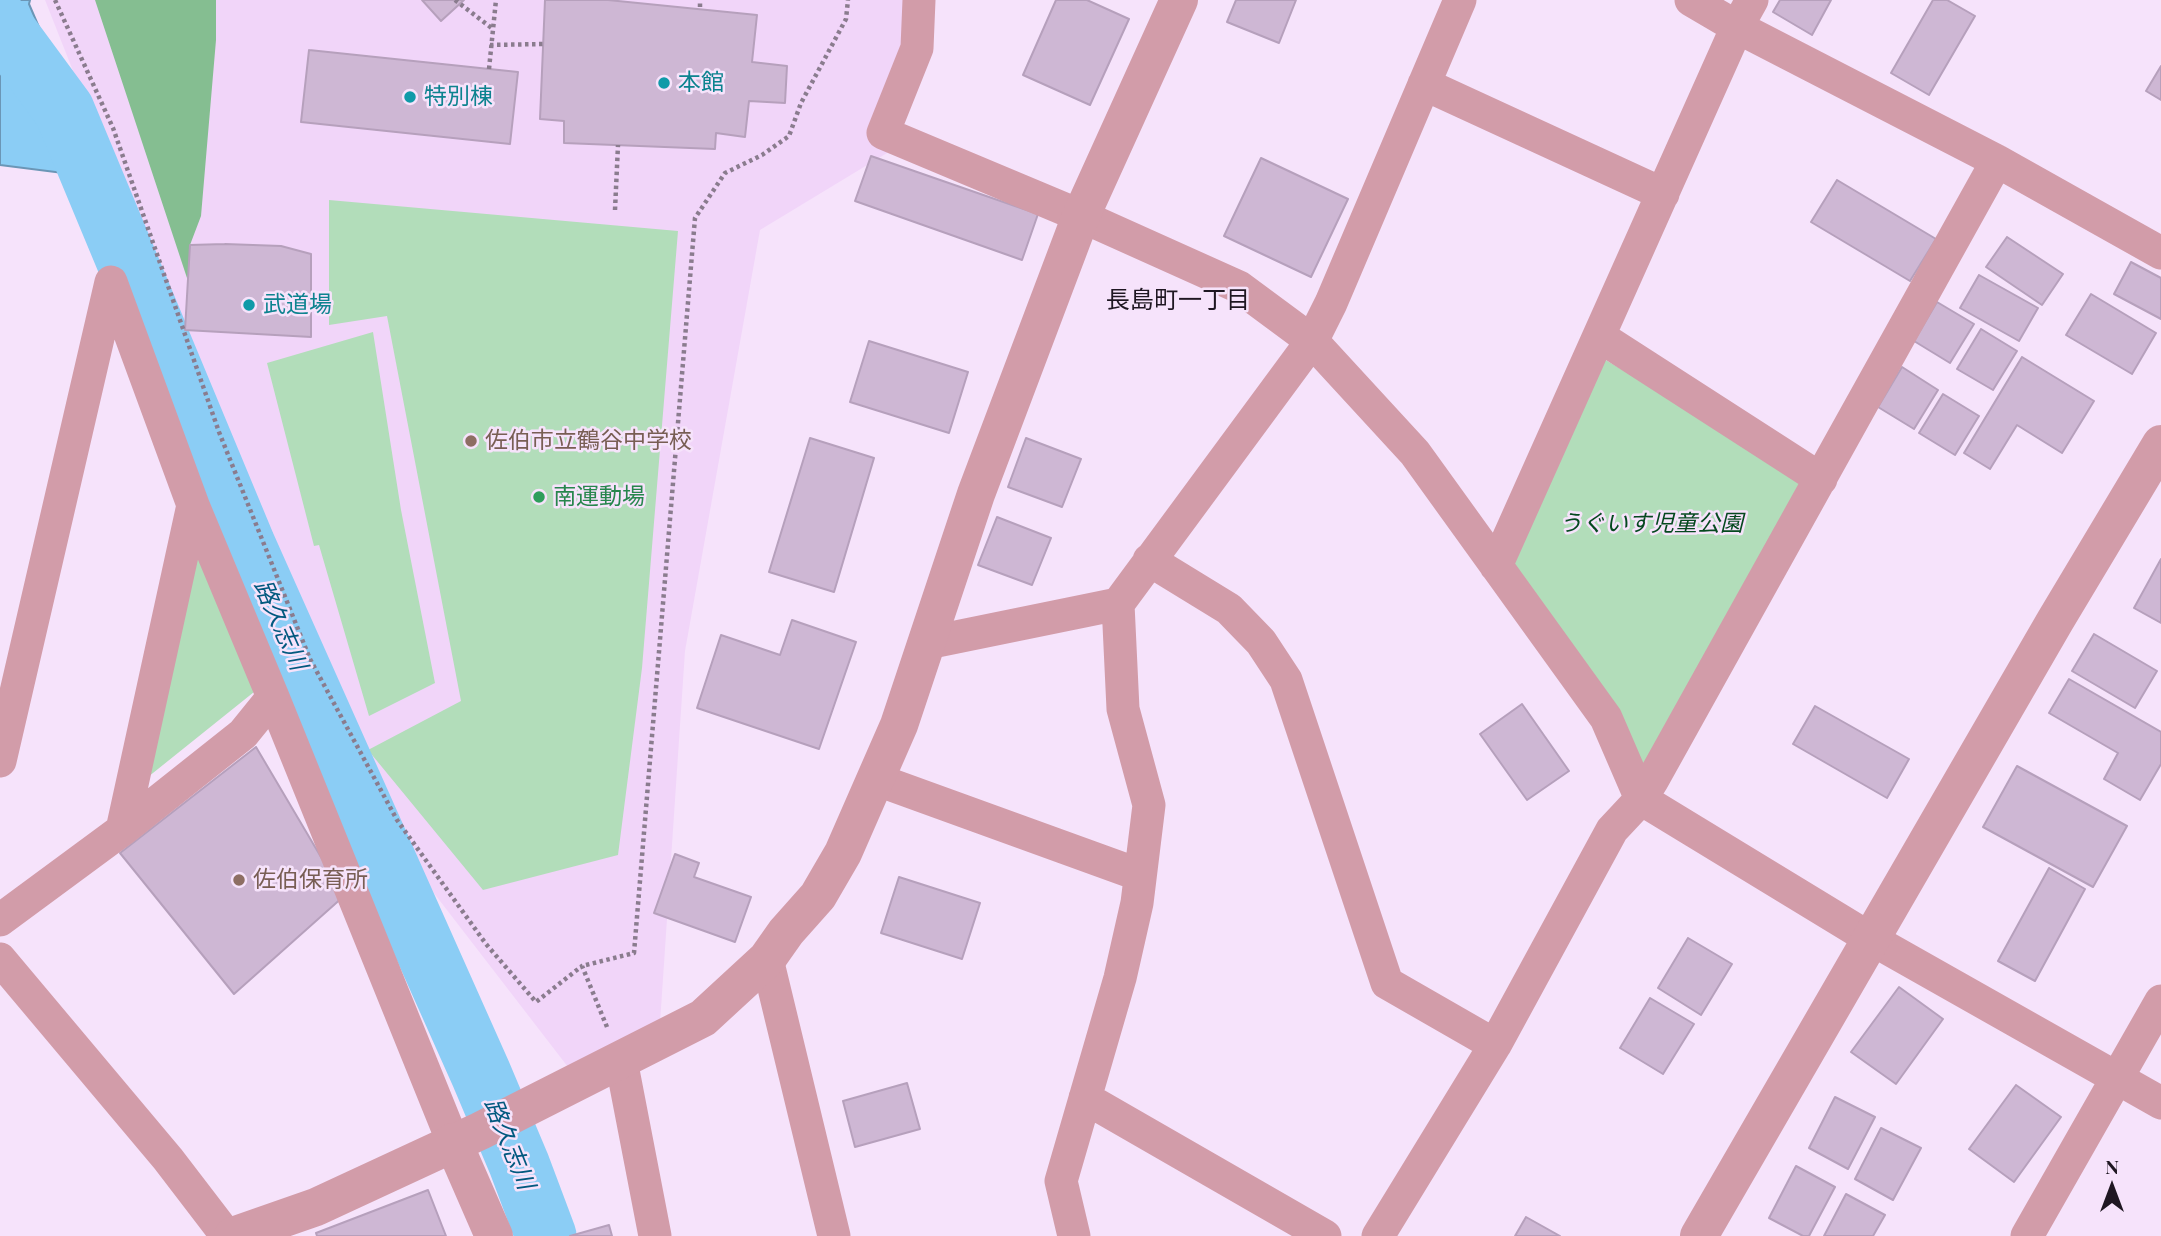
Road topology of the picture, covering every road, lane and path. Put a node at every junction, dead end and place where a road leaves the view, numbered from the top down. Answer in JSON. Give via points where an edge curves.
{"nodes":[{"id":1,"x":55,"y":0,"type":"edge"},
{"id":2,"x":456,"y":0,"type":"edge"},
{"id":3,"x":495,"y":0,"type":"edge"},
{"id":4,"x":700,"y":0,"type":"edge"},
{"id":5,"x":848,"y":0,"type":"edge"},
{"id":6,"x":919,"y":0,"type":"edge"},
{"id":7,"x":1179,"y":0,"type":"edge"},
{"id":8,"x":1460,"y":0,"type":"edge"},
{"id":9,"x":1691,"y":0,"type":"edge"},
{"id":10,"x":700,"y":7,"type":"dead end"},
{"id":11,"x":1745,"y":14,"type":"edge"},
{"id":12,"x":493,"y":29,"type":"junction"},
{"id":13,"x":543,"y":43,"type":"dead end"},
{"id":14,"x":490,"y":45,"type":"junction"},
{"id":15,"x":488,"y":69,"type":"dead end"},
{"id":16,"x":1424,"y":84,"type":"junction"},
{"id":17,"x":618,"y":145,"type":"dead end"},
{"id":18,"x":1997,"y":161,"type":"junction"},
{"id":19,"x":1663,"y":194,"type":"junction"},
{"id":20,"x":615,"y":209,"type":"dead end"},
{"id":21,"x":1081,"y":216,"type":"junction"},
{"id":22,"x":2161,"y":253,"type":"edge"},
{"id":23,"x":1600,"y":336,"type":"junction"},
{"id":24,"x":1312,"y":341,"type":"junction"},
{"id":25,"x":2161,"y":444,"type":"edge"},
{"id":26,"x":1821,"y":479,"type":"junction"},
{"id":27,"x":193,"y":505,"type":"junction"},
{"id":28,"x":1149,"y":561,"type":"junction"},
{"id":29,"x":1496,"y":566,"type":"junction"},
{"id":30,"x":1118,"y":604,"type":"junction"},
{"id":31,"x":927,"y":643,"type":"junction"},
{"id":32,"x":274,"y":697,"type":"junction"},
{"id":33,"x":0,"y":761,"type":"edge"},
{"id":34,"x":875,"y":779,"type":"junction"},
{"id":35,"x":1641,"y":799,"type":"junction"},
{"id":36,"x":122,"y":830,"type":"junction"},
{"id":37,"x":1140,"y":875,"type":"junction"},
{"id":38,"x":0,"y":920,"type":"edge"},
{"id":39,"x":1871,"y":939,"type":"junction"},
{"id":40,"x":767,"y":958,"type":"junction"},
{"id":41,"x":0,"y":959,"type":"edge"},
{"id":42,"x":582,"y":967,"type":"junction"},
{"id":43,"x":2161,"y":1001,"type":"edge"},
{"id":44,"x":1495,"y":1045,"type":"junction"},
{"id":45,"x":621,"y":1060,"type":"junction"},
{"id":46,"x":2118,"y":1078,"type":"junction"},
{"id":47,"x":1085,"y":1098,"type":"junction"},
{"id":48,"x":2161,"y":1102,"type":"edge"},
{"id":49,"x":467,"y":1136,"type":"junction"},
{"id":50,"x":227,"y":1236,"type":"edge"},
{"id":51,"x":233,"y":1236,"type":"edge"},
{"id":52,"x":494,"y":1236,"type":"edge"},
{"id":53,"x":655,"y":1236,"type":"edge"},
{"id":54,"x":834,"y":1236,"type":"edge"},
{"id":55,"x":1074,"y":1236,"type":"edge"},
{"id":56,"x":1325,"y":1236,"type":"edge"},
{"id":57,"x":1378,"y":1236,"type":"edge"},
{"id":58,"x":1699,"y":1236,"type":"edge"},
{"id":59,"x":2027,"y":1236,"type":"edge"}],
"edges":[{"from":1,"to":42,"type":"path","via":[[113,128],[219,432],[310,659],[397,820],[486,944],[536,1002]]},
{"from":2,"to":12,"type":"path"},
{"from":3,"to":12,"type":"path"},
{"from":3,"to":14,"type":"path"},
{"from":4,"to":10,"type":"path"},
{"from":5,"to":42,"type":"path","via":[[846,19],[789,136],[725,173],[695,218],[634,953]]},
{"from":6,"to":21,"type":"street","via":[[917,48],[883,134]]},
{"from":7,"to":21,"type":"street"},
{"from":8,"to":16,"type":"street"},
{"from":9,"to":11,"type":"street"},
{"from":11,"to":18,"type":"street"},
{"from":11,"to":19,"type":"street"},
{"from":12,"to":14,"type":"path"},
{"from":13,"to":14,"type":"path"},
{"from":14,"to":15,"type":"path"},
{"from":16,"to":19,"type":"street"},
{"from":16,"to":24,"type":"street"},
{"from":17,"to":20,"type":"path"},
{"from":18,"to":22,"type":"street"},
{"from":18,"to":26,"type":"street"},
{"from":19,"to":23,"type":"street"},
{"from":21,"to":24,"type":"street","via":[[1238,287]]},
{"from":21,"to":31,"type":"street","via":[[976,494]]},
{"from":23,"to":26,"type":"street"},
{"from":23,"to":29,"type":"street"},
{"from":24,"to":28,"type":"street"},
{"from":24,"to":29,"type":"street","via":[[1415,453]]},
{"from":25,"to":39,"type":"street"},
{"from":26,"to":35,"type":"street"},
{"from":27,"to":32,"type":"street"},
{"from":27,"to":33,"type":"street","via":[[111,282]]},
{"from":27,"to":36,"type":"street"},
{"from":28,"to":30,"type":"street"},
{"from":28,"to":44,"type":"street","via":[[1229,609],[1261,642],[1286,680],[1387,983]]},
{"from":29,"to":35,"type":"street","via":[[1606,718]]},
{"from":30,"to":31,"type":"street"},
{"from":30,"to":37,"type":"street","via":[[1123,709],[1149,805]]},
{"from":31,"to":34,"type":"street"},
{"from":32,"to":36,"type":"street","via":[[243,734]]},
{"from":32,"to":49,"type":"street"},
{"from":34,"to":37,"type":"street"},
{"from":34,"to":40,"type":"street","via":[[843,853],[818,896]]},
{"from":35,"to":39,"type":"street"},
{"from":35,"to":44,"type":"street","via":[[1612,830]]},
{"from":36,"to":38,"type":"street"},
{"from":37,"to":47,"type":"street","via":[[1120,978]]},
{"from":39,"to":46,"type":"street"},
{"from":39,"to":58,"type":"street"},
{"from":40,"to":45,"type":"street","via":[[703,1018]]},
{"from":40,"to":54,"type":"street"},
{"from":41,"to":50,"type":"street"},
{"from":42,"to":45,"type":"path"},
{"from":43,"to":46,"type":"street"},
{"from":44,"to":57,"type":"street"},
{"from":45,"to":49,"type":"street"},
{"from":45,"to":53,"type":"street"},
{"from":46,"to":48,"type":"street"},
{"from":46,"to":59,"type":"street"},
{"from":47,"to":55,"type":"street","via":[[1061,1181]]},
{"from":47,"to":56,"type":"street"},
{"from":49,"to":51,"type":"street","via":[[316,1207]]},
{"from":49,"to":52,"type":"street"}]}
